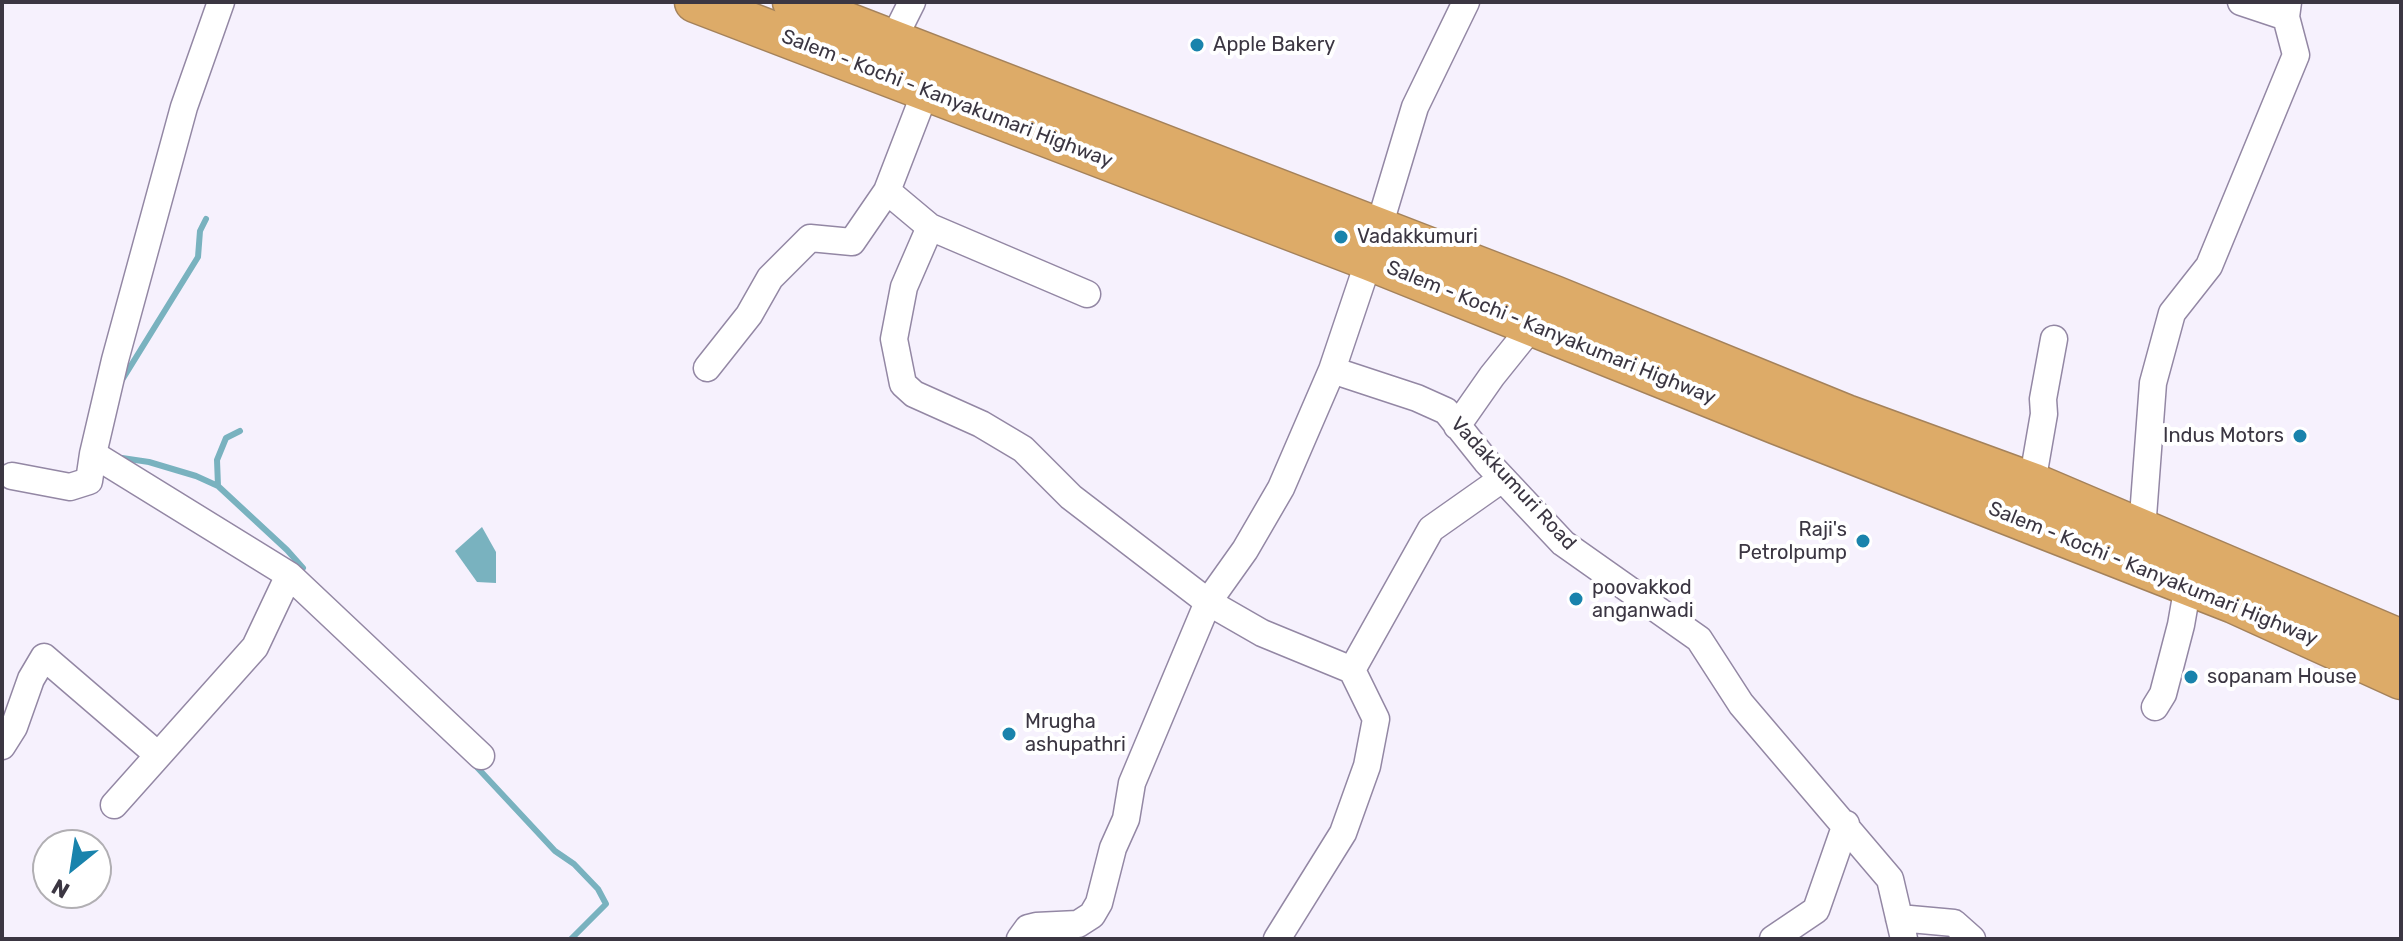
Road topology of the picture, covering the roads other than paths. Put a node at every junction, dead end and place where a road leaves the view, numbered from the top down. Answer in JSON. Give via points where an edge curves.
{"nodes":[{"id":1,"x":221,"y":2,"type":"edge"},
{"id":2,"x":695,"y":2,"type":"edge"},
{"id":3,"x":793,"y":2,"type":"edge"},
{"id":4,"x":912,"y":2,"type":"edge"},
{"id":5,"x":1466,"y":2,"type":"edge"},
{"id":6,"x":2241,"y":2,"type":"edge"},
{"id":7,"x":2287,"y":10,"type":"edge"},
{"id":8,"x":893,"y":40,"type":"junction"},
{"id":9,"x":926,"y":90,"type":"junction"},
{"id":10,"x":887,"y":191,"type":"junction"},
{"id":11,"x":930,"y":227,"type":"junction"},
{"id":12,"x":1374,"y":244,"type":"junction"},
{"id":13,"x":1087,"y":294,"type":"dead end"},
{"id":14,"x":1533,"y":325,"type":"junction"},
{"id":15,"x":2054,"y":339,"type":"dead end"},
{"id":16,"x":707,"y":368,"type":"dead end"},
{"id":17,"x":1332,"y":370,"type":"junction"},
{"id":18,"x":1457,"y":426,"type":"junction"},
{"id":19,"x":93,"y":454,"type":"junction"},
{"id":20,"x":12,"y":476,"type":"dead end"},
{"id":21,"x":1502,"y":479,"type":"junction"},
{"id":22,"x":2032,"y":483,"type":"junction"},
{"id":23,"x":2142,"y":530,"type":"junction"},
{"id":24,"x":289,"y":575,"type":"junction"},
{"id":25,"x":2188,"y":585,"type":"junction"},
{"id":26,"x":1208,"y":602,"type":"junction"},
{"id":27,"x":2401,"y":640,"type":"edge"},
{"id":28,"x":1352,"y":670,"type":"junction"},
{"id":29,"x":2401,"y":679,"type":"edge"},
{"id":30,"x":2155,"y":707,"type":"dead end"},
{"id":31,"x":2,"y":746,"type":"edge"},
{"id":32,"x":158,"y":755,"type":"junction"},
{"id":33,"x":481,"y":756,"type":"dead end"},
{"id":34,"x":114,"y":805,"type":"dead end"},
{"id":35,"x":1846,"y":824,"type":"junction"},
{"id":36,"x":1901,"y":928,"type":"edge"},
{"id":37,"x":1020,"y":939,"type":"edge"},
{"id":38,"x":1277,"y":939,"type":"edge"},
{"id":39,"x":1773,"y":939,"type":"edge"},
{"id":40,"x":1972,"y":939,"type":"edge"}],
"edges":[{"from":1,"to":19,"type":"street","via":[[184,107]]},
{"from":2,"to":9,"type":"highway","name":"Salem - Kochi - Kanyakumari Highway"},
{"from":3,"to":8,"type":"highway","name":"Salem - Kochi - Kanyakumari Highway"},
{"from":4,"to":8,"type":"street"},
{"from":5,"to":12,"type":"street","via":[[1415,107]]},
{"from":6,"to":7,"type":"street"},
{"from":7,"to":23,"type":"street","via":[[2296,55],[2209,266],[2172,313],[2153,383]]},
{"from":8,"to":12,"type":"highway","name":"Salem - Kochi - Kanyakumari Highway"},
{"from":9,"to":10,"type":"street"},
{"from":9,"to":12,"type":"highway","name":"Salem - Kochi - Kanyakumari Highway"},
{"from":10,"to":11,"type":"street"},
{"from":10,"to":16,"type":"street","via":[[852,242],[810,238],[770,278],[749,315]]},
{"from":11,"to":13,"type":"street"},
{"from":11,"to":26,"type":"street","via":[[904,287],[894,339],[903,384],[1023,449],[1071,497]]},
{"from":12,"to":14,"type":"highway","name":"Salem - Kochi - Kanyakumari Highway"},
{"from":12,"to":17,"type":"street"},
{"from":12,"to":22,"type":"highway","name":"Salem - Kochi - Kanyakumari Highway"},
{"from":14,"to":18,"type":"street"},
{"from":14,"to":25,"type":"highway","name":"Salem - Kochi - Kanyakumari Highway"},
{"from":15,"to":22,"type":"street"},
{"from":17,"to":18,"type":"street","name":"Vadakkumuri Road","via":[[1417,398],[1446,411]]},
{"from":17,"to":26,"type":"street","via":[[1281,488]]},
{"from":18,"to":21,"type":"street","name":"Vadakkumuri Road"},
{"from":19,"to":20,"type":"street","via":[[89,481],[70,487]]},
{"from":19,"to":24,"type":"street"},
{"from":21,"to":28,"type":"street","via":[[1431,529]]},
{"from":21,"to":35,"type":"street","name":"Vadakkumuri Road","via":[[1563,543],[1699,639],[1741,704]]},
{"from":22,"to":23,"type":"highway","name":"Salem - Kochi - Kanyakumari Highway"},
{"from":23,"to":27,"type":"highway","name":"Salem - Kochi - Kanyakumari Highway"},
{"from":24,"to":32,"type":"street","via":[[255,647]]},
{"from":24,"to":33,"type":"street"},
{"from":25,"to":29,"type":"highway","name":"Salem - Kochi - Kanyakumari Highway"},
{"from":25,"to":30,"type":"street","via":[[2167,680]]},
{"from":26,"to":28,"type":"street","via":[[1262,633]]},
{"from":26,"to":37,"type":"street","via":[[1132,783],[1099,903],[1078,924],[1028,928]]},
{"from":28,"to":38,"type":"street","via":[[1376,719],[1367,766],[1343,833]]},
{"from":31,"to":32,"type":"street","via":[[44,657]]},
{"from":32,"to":34,"type":"street"},
{"from":35,"to":36,"type":"street","name":"Vadakkumuri Road","via":[[1890,879]]},
{"from":35,"to":39,"type":"street","via":[[1816,910]]},
{"from":36,"to":40,"type":"street","via":[[1954,923]]}]}
